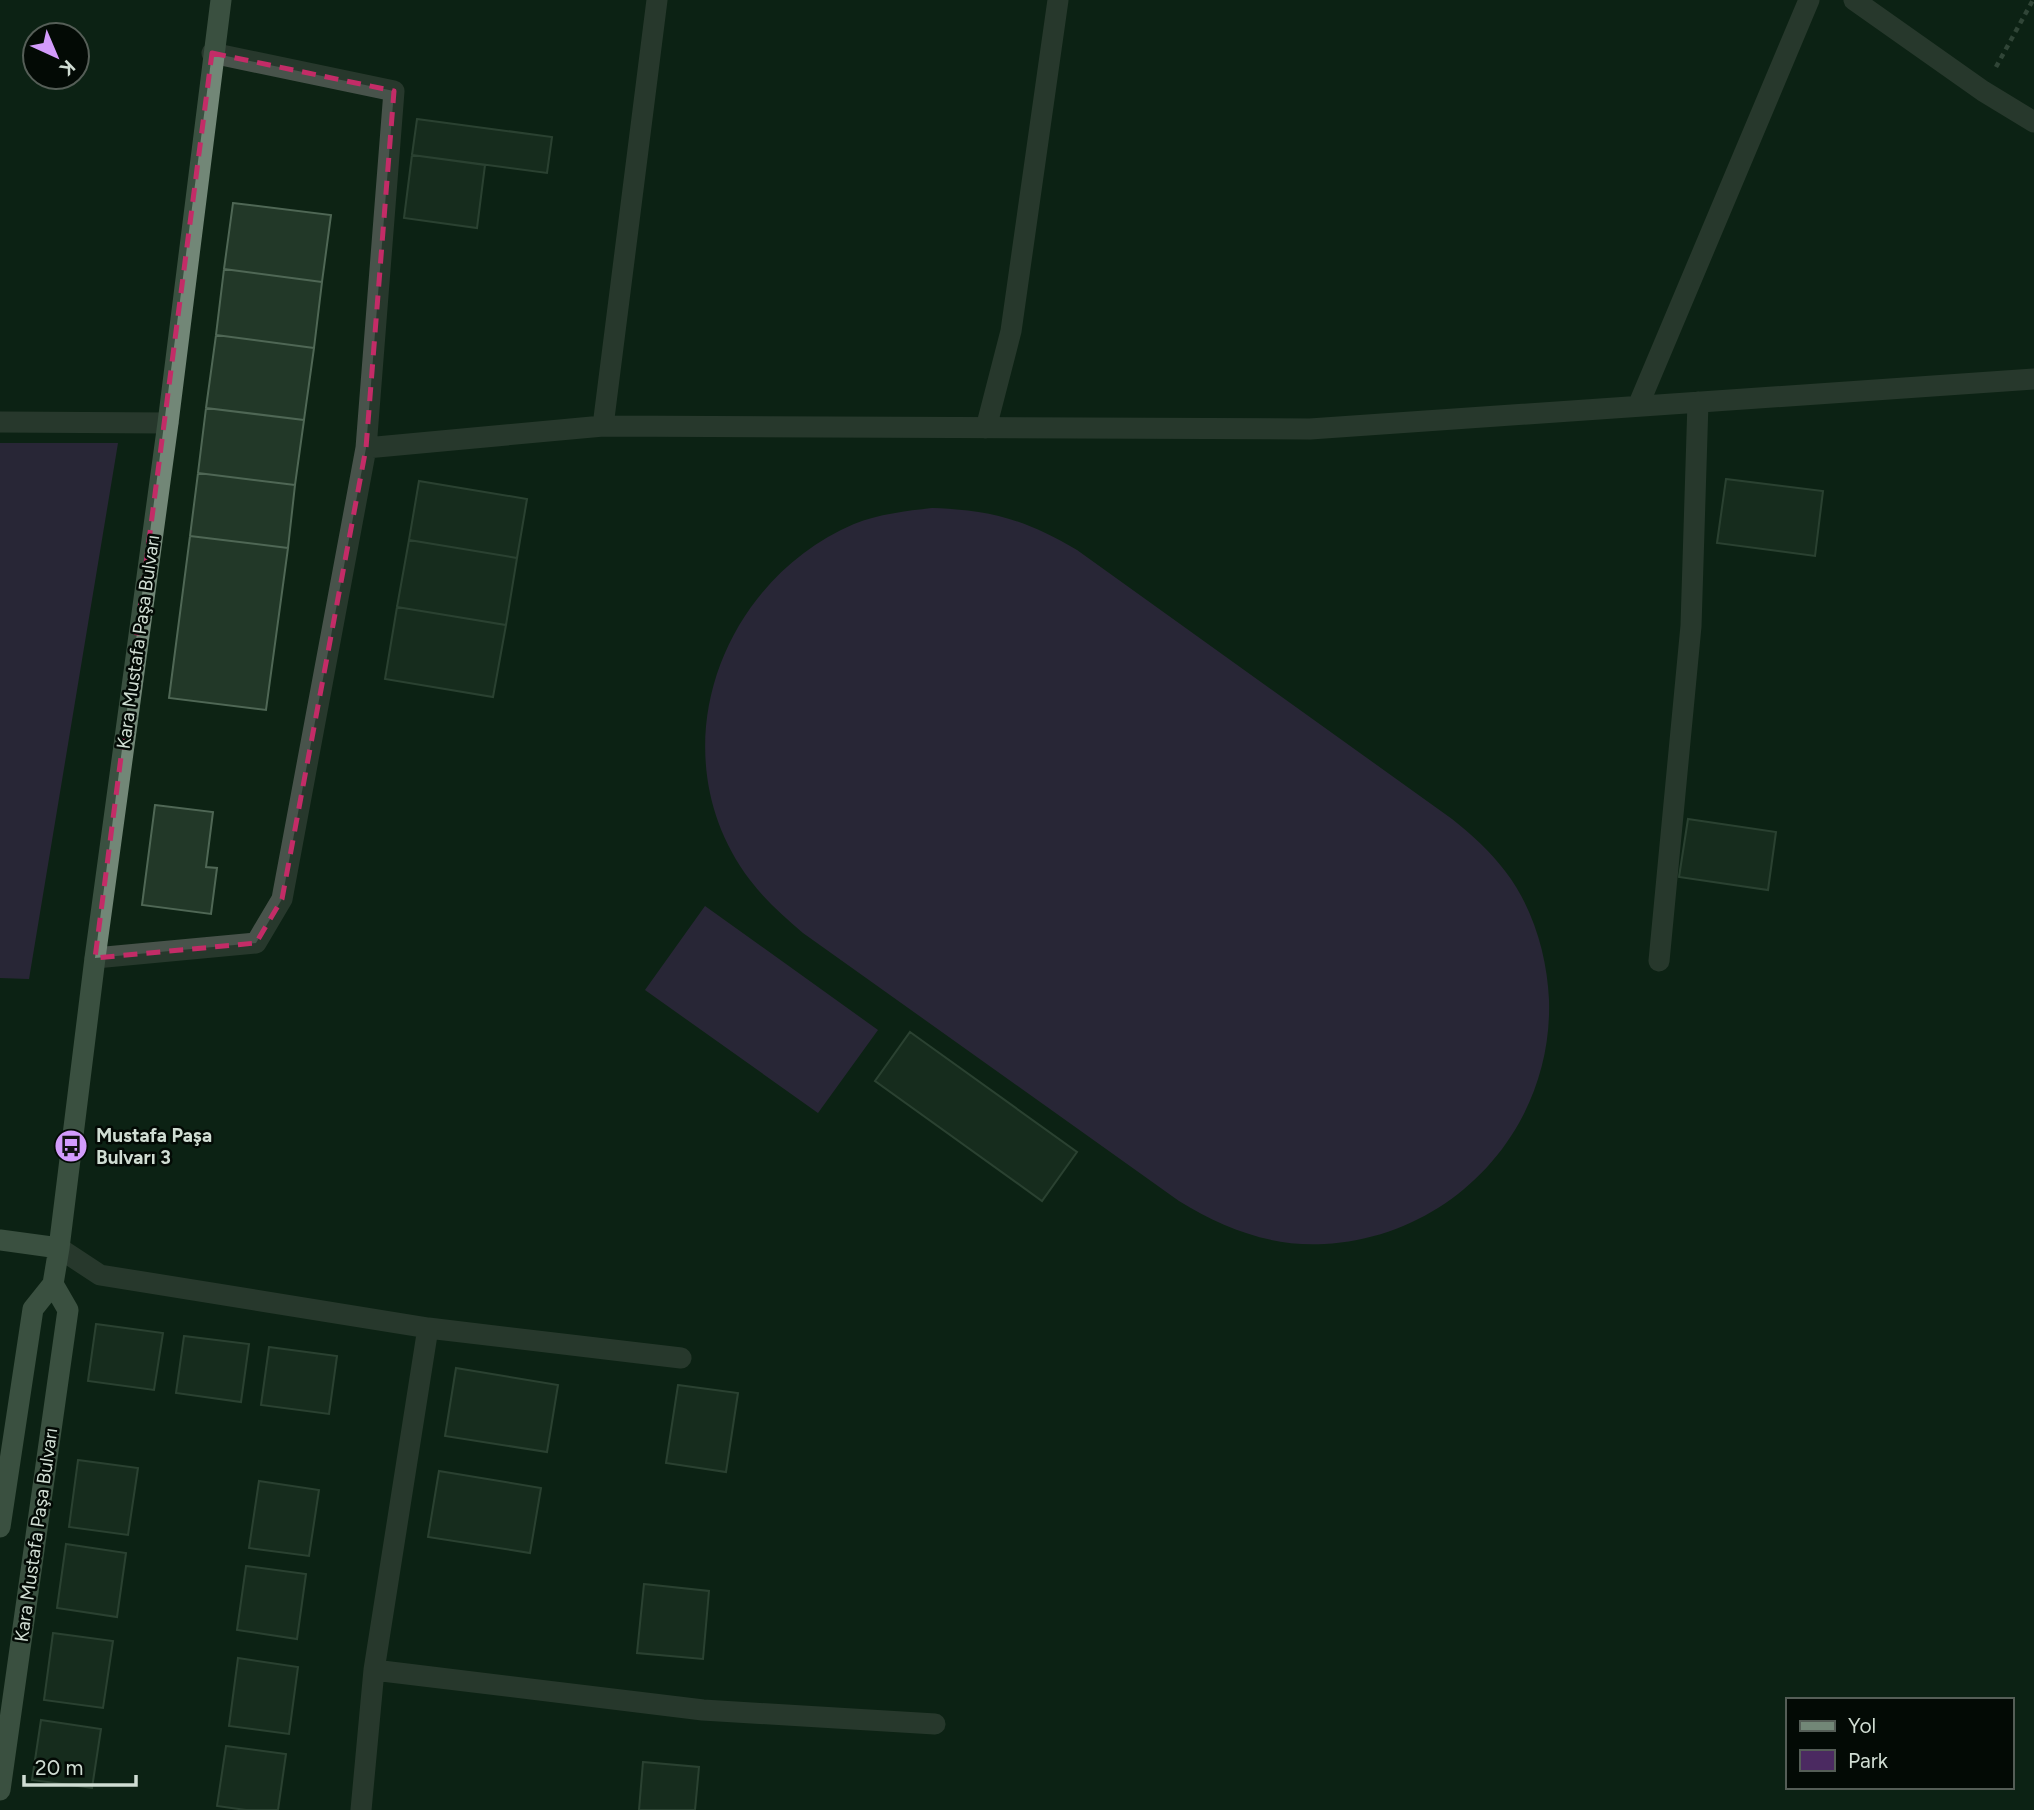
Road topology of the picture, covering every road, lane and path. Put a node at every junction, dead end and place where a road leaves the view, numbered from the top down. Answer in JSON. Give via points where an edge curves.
{"nodes":[{"id":1,"x":220,"y":0,"type":"edge"},
{"id":2,"x":657,"y":0,"type":"edge"},
{"id":3,"x":1058,"y":0,"type":"edge"},
{"id":4,"x":1809,"y":0,"type":"edge"},
{"id":5,"x":1854,"y":0,"type":"edge"},
{"id":6,"x":2033,"y":0,"type":"edge"},
{"id":7,"x":212,"y":53,"type":"junction"},
{"id":8,"x":1983,"y":91,"type":"junction"},
{"id":9,"x":2034,"y":122,"type":"edge"},
{"id":10,"x":2034,"y":379,"type":"edge"},
{"id":11,"x":1699,"y":402,"type":"junction"},
{"id":12,"x":1638,"y":406,"type":"junction"},
{"id":13,"x":0,"y":422,"type":"edge"},
{"id":14,"x":168,"y":423,"type":"junction"},
{"id":15,"x":603,"y":426,"type":"junction"},
{"id":16,"x":986,"y":428,"type":"junction"},
{"id":17,"x":366,"y":448,"type":"junction"},
{"id":18,"x":95,"y":958,"type":"junction"},
{"id":19,"x":1659,"y":961,"type":"dead end"},
{"id":20,"x":0,"y":1240,"type":"edge"},
{"id":21,"x":59,"y":1248,"type":"junction"},
{"id":22,"x":53,"y":1284,"type":"junction"},
{"id":23,"x":428,"y":1328,"type":"junction"},
{"id":24,"x":681,"y":1358,"type":"dead end"},
{"id":25,"x":0,"y":1527,"type":"edge"},
{"id":26,"x":374,"y":1670,"type":"junction"},
{"id":27,"x":936,"y":1724,"type":"dead end"},
{"id":28,"x":0,"y":1790,"type":"edge"},
{"id":29,"x":361,"y":1810,"type":"edge"}],
"edges":[{"from":1,"to":7,"type":"main road","name":"Kara Mustafa Paşa Bulvarı"},
{"from":2,"to":15,"type":"street"},
{"from":3,"to":16,"type":"street","via":[[1012,331]]},
{"from":4,"to":12,"type":"street"},
{"from":5,"to":8,"type":"street"},
{"from":6,"to":8,"type":"path"},
{"from":7,"to":14,"type":"main road","name":"Kara Mustafa Paşa Bulvarı"},
{"from":7,"to":17,"type":"street","via":[[394,91]]},
{"from":8,"to":9,"type":"street"},
{"from":10,"to":11,"type":"street"},
{"from":11,"to":12,"type":"street"},
{"from":11,"to":19,"type":"street","via":[[1691,626]]},
{"from":12,"to":16,"type":"street","via":[[1310,429]]},
{"from":13,"to":14,"type":"street"},
{"from":14,"to":18,"type":"main road","name":"Kara Mustafa Paşa Bulvarı"},
{"from":15,"to":16,"type":"street"},
{"from":15,"to":17,"type":"street"},
{"from":17,"to":18,"type":"street","via":[[282,899],[256,943]]},
{"from":18,"to":21,"type":"main road","name":"Kara Mustafa Paşa Bulvarı"},
{"from":20,"to":21,"type":"main road"},
{"from":21,"to":22,"type":"main road","name":"Kara Mustafa Paşa Bulvarı"},
{"from":21,"to":23,"type":"street","via":[[100,1275]]},
{"from":22,"to":25,"type":"main road","name":"Kara Mustafa Paşa Bulvarı","via":[[33,1309]]},
{"from":22,"to":28,"type":"main road","name":"Kara Mustafa Paşa Bulvarı","via":[[68,1310]]},
{"from":23,"to":24,"type":"street"},
{"from":23,"to":26,"type":"street"},
{"from":26,"to":27,"type":"street","via":[[703,1710]]},
{"from":26,"to":29,"type":"street"}]}
